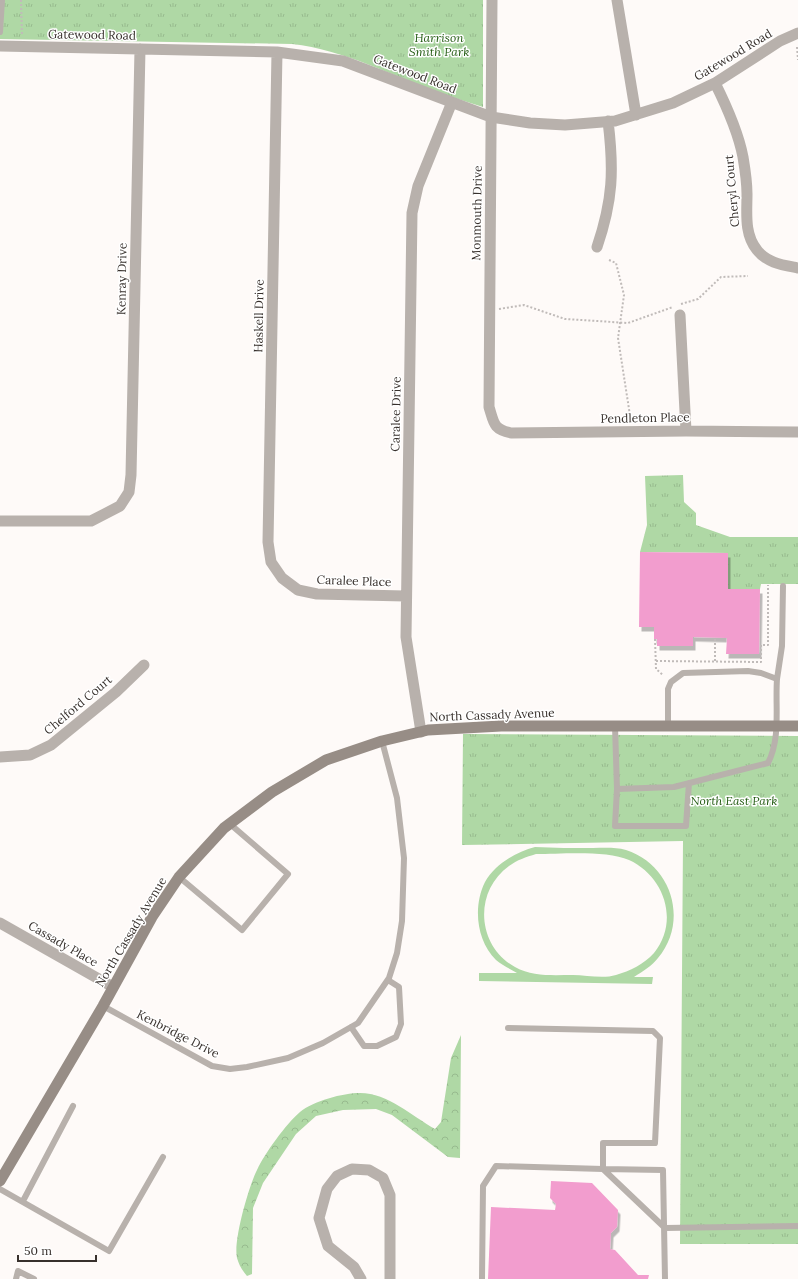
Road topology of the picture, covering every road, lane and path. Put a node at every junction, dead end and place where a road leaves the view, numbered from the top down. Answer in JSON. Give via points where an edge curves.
{"nodes":[{"id":1,"x":2,"y":0,"type":"edge"},
{"id":2,"x":21,"y":0,"type":"edge"},
{"id":3,"x":492,"y":0,"type":"edge"},
{"id":4,"x":617,"y":0,"type":"edge"},
{"id":5,"x":0,"y":32,"type":"edge"},
{"id":6,"x":798,"y":33,"type":"edge"},
{"id":7,"x":0,"y":46,"type":"edge"},
{"id":8,"x":22,"y":47,"type":"junction"},
{"id":9,"x":797,"y":47,"type":"dead end"},
{"id":10,"x":140,"y":49,"type":"junction"},
{"id":11,"x":278,"y":52,"type":"junction"},
{"id":12,"x":798,"y":60,"type":"edge"},
{"id":13,"x":715,"y":83,"type":"junction"},
{"id":14,"x":452,"y":102,"type":"junction"},
{"id":15,"x":636,"y":115,"type":"junction"},
{"id":16,"x":491,"y":117,"type":"junction"},
{"id":17,"x":608,"y":121,"type":"junction"},
{"id":18,"x":597,"y":247,"type":"dead end"},
{"id":19,"x":610,"y":260,"type":"dead end"},
{"id":20,"x":798,"y":268,"type":"edge"},
{"id":21,"x":748,"y":276,"type":"dead end"},
{"id":22,"x":490,"y":309,"type":"junction"},
{"id":23,"x":680,"y":315,"type":"dead end"},
{"id":24,"x":620,"y":322,"type":"junction"},
{"id":25,"x":495,"y":426,"type":"joint"},
{"id":26,"x":686,"y":431,"type":"junction"},
{"id":27,"x":631,"y":432,"type":"junction"},
{"id":28,"x":798,"y":432,"type":"edge"},
{"id":29,"x":0,"y":521,"type":"edge"},
{"id":30,"x":282,"y":578,"type":"joint"},
{"id":31,"x":768,"y":585,"type":"dead end"},
{"id":32,"x":783,"y":586,"type":"dead end"},
{"id":33,"x":405,"y":596,"type":"junction"},
{"id":34,"x":715,"y":638,"type":"dead end"},
{"id":35,"x":655,"y":639,"type":"dead end"},
{"id":36,"x":656,"y":661,"type":"junction"},
{"id":37,"x":715,"y":661,"type":"junction"},
{"id":38,"x":144,"y":666,"type":"dead end"},
{"id":39,"x":663,"y":675,"type":"dead end"},
{"id":40,"x":777,"y":679,"type":"junction"},
{"id":41,"x":615,"y":726,"type":"junction"},
{"id":42,"x":668,"y":726,"type":"junction"},
{"id":43,"x":776,"y":726,"type":"junction"},
{"id":44,"x":798,"y":726,"type":"edge"},
{"id":45,"x":421,"y":732,"type":"junction"},
{"id":46,"x":382,"y":741,"type":"junction"},
{"id":47,"x":0,"y":757,"type":"edge"},
{"id":48,"x":689,"y":783,"type":"junction"},
{"id":49,"x":617,"y":789,"type":"junction"},
{"id":50,"x":230,"y":824,"type":"junction"},
{"id":51,"x":179,"y":877,"type":"junction"},
{"id":52,"x":0,"y":923,"type":"edge"},
{"id":53,"x":388,"y":980,"type":"junction"},
{"id":54,"x":113,"y":987,"type":"junction"},
{"id":55,"x":103,"y":1006,"type":"junction"},
{"id":56,"x":351,"y":1028,"type":"junction"},
{"id":57,"x":508,"y":1028,"type":"dead end"},
{"id":58,"x":73,"y":1106,"type":"dead end"},
{"id":59,"x":163,"y":1157,"type":"dead end"},
{"id":60,"x":603,"y":1168,"type":"junction"},
{"id":61,"x":0,"y":1181,"type":"edge"},
{"id":62,"x":0,"y":1188,"type":"edge"},
{"id":63,"x":23,"y":1201,"type":"junction"},
{"id":64,"x":798,"y":1226,"type":"edge"},
{"id":65,"x":665,"y":1228,"type":"junction"},
{"id":66,"x":16,"y":1279,"type":"edge"},
{"id":67,"x":34,"y":1279,"type":"edge"},
{"id":68,"x":361,"y":1279,"type":"edge"},
{"id":69,"x":390,"y":1279,"type":"edge"},
{"id":70,"x":482,"y":1279,"type":"edge"},
{"id":71,"x":665,"y":1279,"type":"edge"}],
"edges":[{"from":1,"to":5,"type":"lane"},
{"from":2,"to":8,"type":"path"},
{"from":3,"to":16,"type":"street","name":"Monmouth Drive"},
{"from":4,"to":15,"type":"street"},
{"from":6,"to":13,"type":"street","name":"Gatewood Road","via":[[774,44]]},
{"from":7,"to":8,"type":"street","name":"Gatewood Road"},
{"from":8,"to":10,"type":"street","name":"Gatewood Road"},
{"from":9,"to":12,"type":"path"},
{"from":10,"to":11,"type":"street","name":"Gatewood Road"},
{"from":10,"to":29,"type":"street","name":"Kenray Drive","via":[[129,492],[120,506],[91,521]]},
{"from":11,"to":14,"type":"street","name":"Gatewood Road","via":[[343,61]]},
{"from":11,"to":30,"type":"street","name":"Haskell Drive","via":[[268,542],[271,562]]},
{"from":13,"to":15,"type":"street","name":"Gatewood Road","via":[[673,103]]},
{"from":13,"to":20,"type":"street","name":"Cheryl Court","via":[[729,110],[743,158],[747,192],[746,222],[750,237],[757,250],[766,258],[778,264]]},
{"from":14,"to":16,"type":"street","name":"Gatewood Road"},
{"from":14,"to":33,"type":"street","name":"Caralee Drive","via":[[418,186],[412,213]]},
{"from":15,"to":17,"type":"street","name":"Gatewood Road"},
{"from":16,"to":17,"type":"street","name":"Gatewood Road","via":[[565,125]]},
{"from":16,"to":22,"type":"street","name":"Monmouth Drive"},
{"from":17,"to":18,"type":"street","via":[[612,185],[609,209]]},
{"from":19,"to":24,"type":"path","via":[[616,262],[624,295]]},
{"from":21,"to":24,"type":"path","via":[[721,278],[698,299],[628,323]]},
{"from":22,"to":24,"type":"path","via":[[524,305],[565,319]]},
{"from":22,"to":25,"type":"street","name":"Monmouth Drive","via":[[489,407]]},
{"from":23,"to":26,"type":"street"},
{"from":24,"to":27,"type":"path","via":[[618,338],[631,417]]},
{"from":25,"to":27,"type":"street","name":"Pendleton Place","via":[[511,434]]},
{"from":26,"to":27,"type":"street","name":"Pendleton Place"},
{"from":26,"to":28,"type":"street","name":"Pendleton Place"},
{"from":30,"to":33,"type":"street","name":"Caralee Place","via":[[298,590],[316,594]]},
{"from":31,"to":37,"type":"path","via":[[768,645],[761,645],[760,662]]},
{"from":32,"to":40,"type":"lane","via":[[782,646]]},
{"from":33,"to":45,"type":"street","name":"Caralee Drive","via":[[406,637]]},
{"from":34,"to":37,"type":"path"},
{"from":35,"to":36,"type":"path"},
{"from":36,"to":37,"type":"path"},
{"from":36,"to":39,"type":"path","via":[[657,672]]},
{"from":38,"to":47,"type":"street","name":"Chelford Court","via":[[51,745],[30,755]]},
{"from":40,"to":42,"type":"lane","via":[[748,671],[683,673],[671,682],[668,689]]},
{"from":40,"to":43,"type":"lane"},
{"from":41,"to":42,"type":"main road","name":"North Cassady Avenue"},
{"from":41,"to":45,"type":"main road","name":"North Cassady Avenue","via":[[501,726]]},
{"from":41,"to":49,"type":"lane"},
{"from":42,"to":43,"type":"main road","name":"North Cassady Avenue"},
{"from":43,"to":44,"type":"main road","name":"North Cassady Avenue"},
{"from":43,"to":48,"type":"lane","via":[[773,752],[768,763]]},
{"from":45,"to":46,"type":"main road","name":"North Cassady Avenue"},
{"from":46,"to":50,"type":"main road","name":"North Cassady Avenue","via":[[326,760],[272,792]]},
{"from":46,"to":53,"type":"lane","name":"Kenbridge Drive","via":[[397,798],[404,858],[402,921],[397,953]]},
{"from":48,"to":49,"type":"lane","via":[[674,787]]},
{"from":48,"to":49,"type":"lane","via":[[686,826],[616,826]]},
{"from":50,"to":51,"type":"main road","name":"North Cassady Avenue"},
{"from":50,"to":51,"type":"lane","via":[[288,874],[242,930]]},
{"from":51,"to":54,"type":"main road","name":"North Cassady Avenue","via":[[152,917]]},
{"from":52,"to":54,"type":"street","name":"Cassady Place"},
{"from":53,"to":56,"type":"lane","name":"Kenbridge Drive","via":[[358,1023]]},
{"from":53,"to":56,"type":"lane","via":[[399,987],[401,1024],[396,1037],[377,1046],[364,1046]]},
{"from":54,"to":55,"type":"main road","name":"North Cassady Avenue"},
{"from":55,"to":56,"type":"lane","name":"Kenbridge Drive","via":[[212,1066],[230,1069],[288,1058]]},
{"from":55,"to":61,"type":"main road","name":"North Cassady Avenue"},
{"from":57,"to":60,"type":"lane","via":[[653,1031],[660,1038],[655,1143],[603,1143]]},
{"from":58,"to":63,"type":"lane"},
{"from":59,"to":63,"type":"lane","via":[[109,1251]]},
{"from":60,"to":65,"type":"lane"},
{"from":60,"to":65,"type":"lane","via":[[663,1170]]},
{"from":60,"to":70,"type":"lane","via":[[496,1166],[483,1186]]},
{"from":62,"to":63,"type":"lane"},
{"from":64,"to":65,"type":"lane"},
{"from":65,"to":71,"type":"lane"},
{"from":66,"to":67,"type":"lane","via":[[18,1271]]},
{"from":68,"to":69,"type":"street","via":[[354,1267],[328,1246],[319,1218],[327,1189],[337,1176],[352,1169],[369,1170],[383,1178],[390,1195]]}]}
